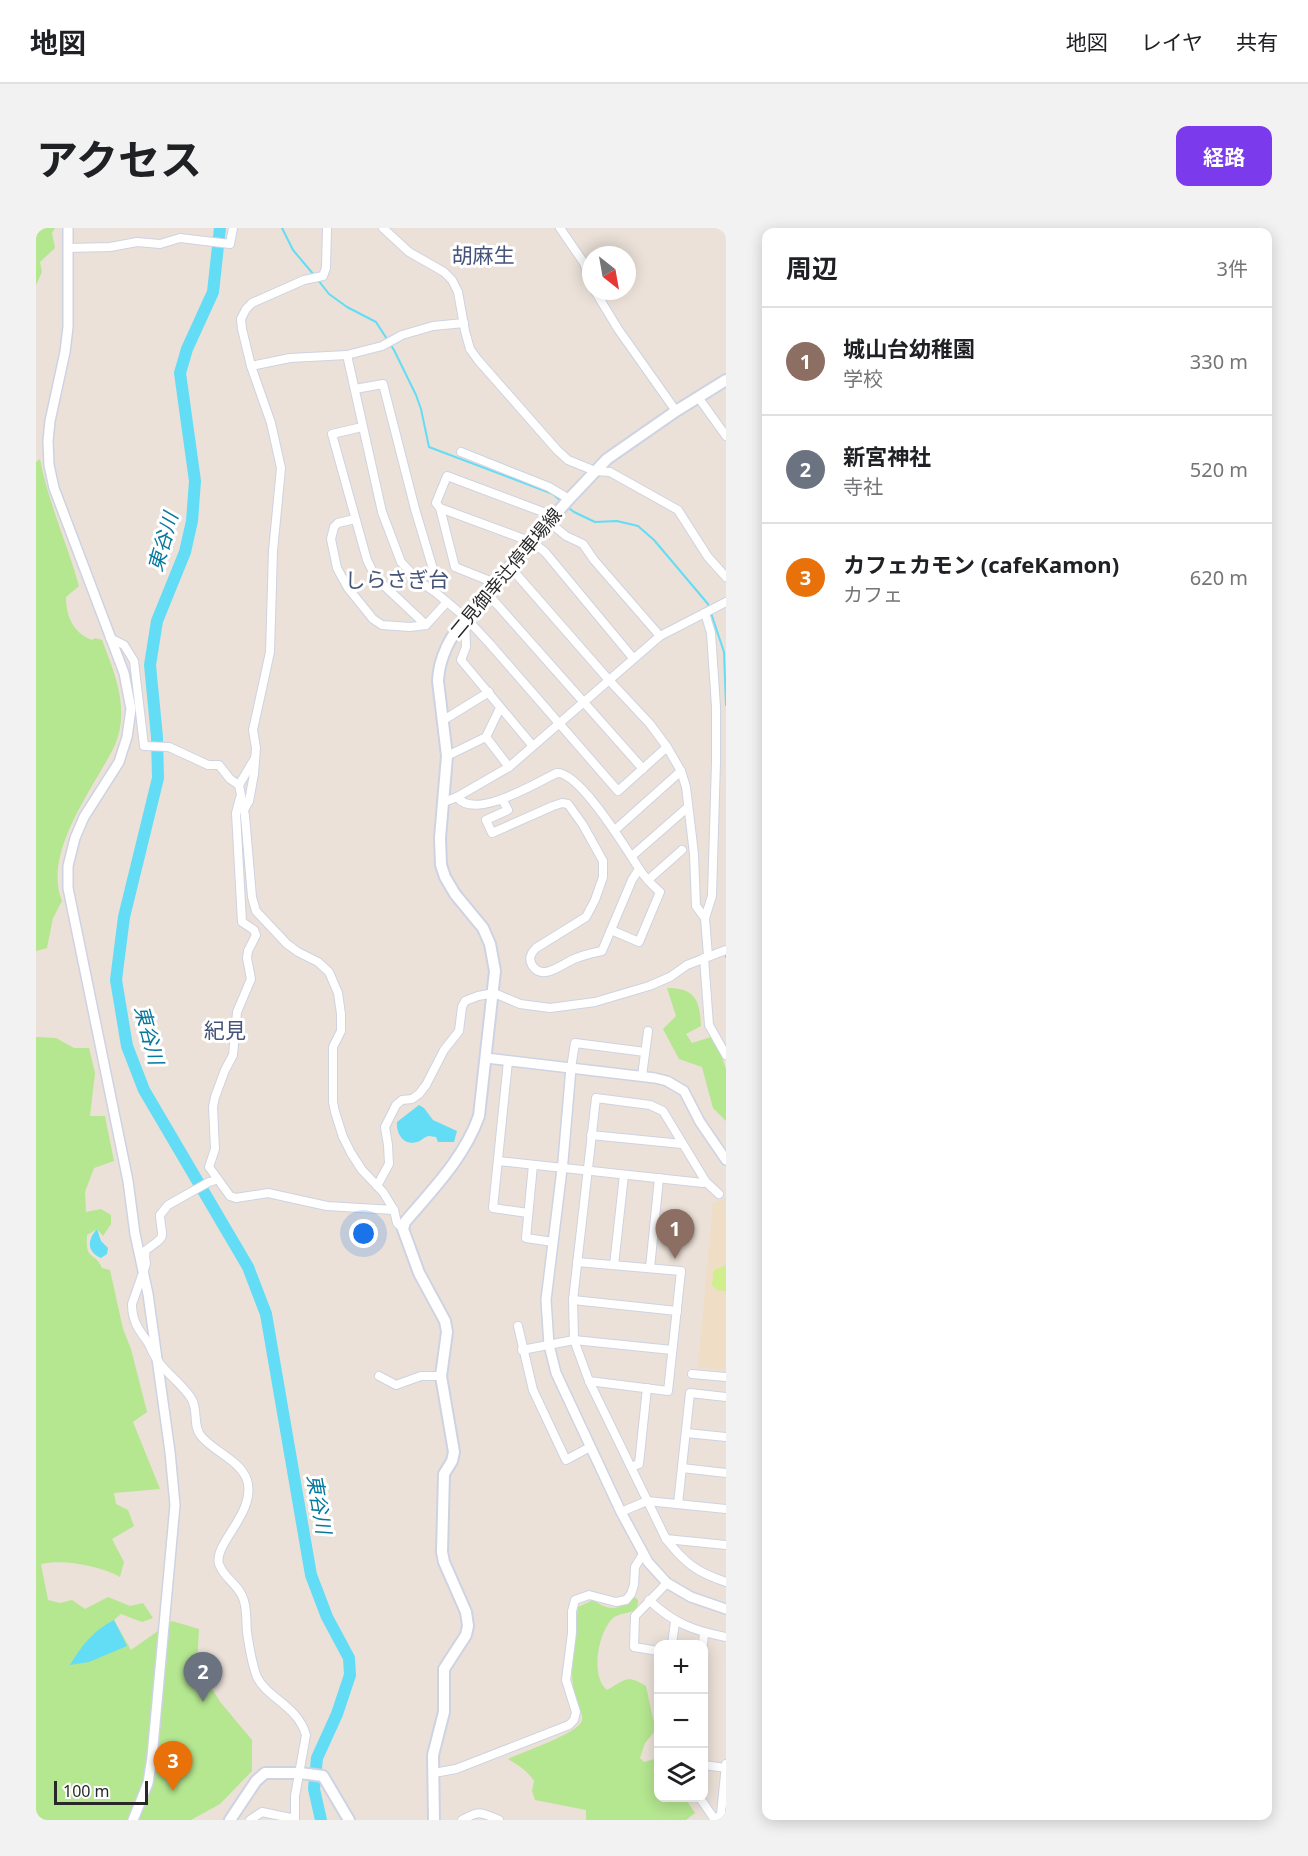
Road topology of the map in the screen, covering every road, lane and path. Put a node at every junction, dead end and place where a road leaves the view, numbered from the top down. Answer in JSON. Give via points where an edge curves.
{"nodes":[{"id":1,"x":68,"y":228,"type":"edge"},
{"id":2,"x":233,"y":228,"type":"edge"},
{"id":3,"x":327,"y":228,"type":"edge"},
{"id":4,"x":383,"y":228,"type":"edge"},
{"id":5,"x":560,"y":228,"type":"edge"},
{"id":6,"x":68,"y":248,"type":"junction"},
{"id":7,"x":582,"y":259,"type":"edge"},
{"id":8,"x":600,"y":300,"type":"edge"},
{"id":9,"x":464,"y":323,"type":"junction"},
{"id":10,"x":347,"y":355,"type":"junction"},
{"id":11,"x":251,"y":366,"type":"junction"},
{"id":12,"x":726,"y":380,"type":"edge"},
{"id":13,"x":355,"y":389,"type":"junction"},
{"id":14,"x":698,"y":397,"type":"junction"},
{"id":15,"x":675,"y":411,"type":"junction"},
{"id":16,"x":362,"y":427,"type":"junction"},
{"id":17,"x":726,"y":436,"type":"edge"},
{"id":18,"x":461,"y":452,"type":"dead end"},
{"id":19,"x":595,"y":471,"type":"junction"},
{"id":20,"x":567,"y":502,"type":"junction"},
{"id":21,"x":440,"y":508,"type":"junction"},
{"id":22,"x":355,"y":519,"type":"junction"},
{"id":23,"x":550,"y":521,"type":"junction"},
{"id":24,"x":532,"y":542,"type":"junction"},
{"id":25,"x":510,"y":567,"type":"junction"},
{"id":26,"x":726,"y":577,"type":"edge"},
{"id":27,"x":419,"y":581,"type":"junction"},
{"id":28,"x":495,"y":583,"type":"junction"},
{"id":29,"x":487,"y":593,"type":"junction"},
{"id":30,"x":447,"y":602,"type":"junction"},
{"id":31,"x":725,"y":603,"type":"edge"},
{"id":32,"x":706,"y":612,"type":"junction"},
{"id":33,"x":465,"y":617,"type":"junction"},
{"id":34,"x":426,"y":625,"type":"junction"},
{"id":35,"x":660,"y":636,"type":"junction"},
{"id":36,"x":110,"y":638,"type":"junction"},
{"id":37,"x":633,"y":658,"type":"junction"},
{"id":38,"x":608,"y":679,"type":"junction"},
{"id":39,"x":489,"y":692,"type":"junction"},
{"id":40,"x":583,"y":702,"type":"junction"},
{"id":41,"x":500,"y":708,"type":"junction"},
{"id":42,"x":442,"y":720,"type":"junction"},
{"id":43,"x":559,"y":724,"type":"junction"},
{"id":44,"x":486,"y":737,"type":"junction"},
{"id":45,"x":532,"y":745,"type":"junction"},
{"id":46,"x":667,"y":747,"type":"junction"},
{"id":47,"x":447,"y":756,"type":"junction"},
{"id":48,"x":255,"y":758,"type":"junction"},
{"id":49,"x":509,"y":767,"type":"junction"},
{"id":50,"x":643,"y":769,"type":"junction"},
{"id":51,"x":681,"y":771,"type":"junction"},
{"id":52,"x":239,"y":785,"type":"junction"},
{"id":53,"x":240,"y":797,"type":"junction"},
{"id":54,"x":457,"y":797,"type":"junction"},
{"id":55,"x":502,"y":799,"type":"junction"},
{"id":56,"x":444,"y":802,"type":"junction"},
{"id":57,"x":688,"y":807,"type":"junction"},
{"id":58,"x":244,"y":810,"type":"junction"},
{"id":59,"x":615,"y":830,"type":"junction"},
{"id":60,"x":682,"y":850,"type":"dead end"},
{"id":61,"x":632,"y":856,"type":"junction"},
{"id":62,"x":639,"y":869,"type":"junction"},
{"id":63,"x":648,"y":880,"type":"junction"},
{"id":64,"x":705,"y":918,"type":"junction"},
{"id":65,"x":610,"y":930,"type":"junction"},
{"id":66,"x":726,"y":950,"type":"edge"},
{"id":67,"x":706,"y":956,"type":"junction"},
{"id":68,"x":494,"y":993,"type":"junction"},
{"id":69,"x":648,"y":1031,"type":"dead end"},
{"id":70,"x":645,"y":1052,"type":"junction"},
{"id":71,"x":726,"y":1055,"type":"edge"},
{"id":72,"x":486,"y":1058,"type":"junction"},
{"id":73,"x":508,"y":1061,"type":"junction"},
{"id":74,"x":571,"y":1068,"type":"junction"},
{"id":75,"x":642,"y":1076,"type":"junction"},
{"id":76,"x":591,"y":1135,"type":"junction"},
{"id":77,"x":682,"y":1144,"type":"junction"},
{"id":78,"x":726,"y":1160,"type":"edge"},
{"id":79,"x":498,"y":1161,"type":"junction"},
{"id":80,"x":533,"y":1165,"type":"junction"},
{"id":81,"x":562,"y":1168,"type":"junction"},
{"id":82,"x":587,"y":1170,"type":"junction"},
{"id":83,"x":624,"y":1174,"type":"junction"},
{"id":84,"x":659,"y":1178,"type":"junction"},
{"id":85,"x":213,"y":1181,"type":"junction"},
{"id":86,"x":703,"y":1183,"type":"dead end"},
{"id":87,"x":377,"y":1186,"type":"junction"},
{"id":88,"x":719,"y":1194,"type":"dead end"},
{"id":89,"x":394,"y":1210,"type":"junction"},
{"id":90,"x":528,"y":1213,"type":"junction"},
{"id":91,"x":403,"y":1228,"type":"junction"},
{"id":92,"x":553,"y":1242,"type":"junction"},
{"id":93,"x":577,"y":1262,"type":"junction"},
{"id":94,"x":614,"y":1265,"type":"junction"},
{"id":95,"x":650,"y":1268,"type":"junction"},
{"id":96,"x":143,"y":1273,"type":"junction"},
{"id":97,"x":573,"y":1300,"type":"junction"},
{"id":98,"x":676,"y":1311,"type":"junction"},
{"id":99,"x":518,"y":1326,"type":"dead end"},
{"id":100,"x":574,"y":1340,"type":"junction"},
{"id":101,"x":549,"y":1345,"type":"junction"},
{"id":102,"x":522,"y":1350,"type":"junction"},
{"id":103,"x":672,"y":1350,"type":"junction"},
{"id":104,"x":157,"y":1361,"type":"junction"},
{"id":105,"x":692,"y":1374,"type":"dead end"},
{"id":106,"x":379,"y":1376,"type":"dead end"},
{"id":107,"x":441,"y":1376,"type":"junction"},
{"id":108,"x":726,"y":1377,"type":"edge"},
{"id":109,"x":589,"y":1382,"type":"junction"},
{"id":110,"x":647,"y":1388,"type":"junction"},
{"id":111,"x":726,"y":1397,"type":"edge"},
{"id":112,"x":686,"y":1433,"type":"junction"},
{"id":113,"x":726,"y":1437,"type":"edge"},
{"id":114,"x":590,"y":1447,"type":"junction"},
{"id":115,"x":632,"y":1467,"type":"junction"},
{"id":116,"x":682,"y":1468,"type":"junction"},
{"id":117,"x":726,"y":1473,"type":"edge"},
{"id":118,"x":647,"y":1501,"type":"junction"},
{"id":119,"x":678,"y":1504,"type":"junction"},
{"id":120,"x":726,"y":1509,"type":"edge"},
{"id":121,"x":621,"y":1512,"type":"junction"},
{"id":122,"x":666,"y":1539,"type":"junction"},
{"id":123,"x":726,"y":1545,"type":"edge"},
{"id":124,"x":643,"y":1554,"type":"junction"},
{"id":125,"x":726,"y":1582,"type":"edge"},
{"id":126,"x":667,"y":1583,"type":"junction"},
{"id":127,"x":649,"y":1600,"type":"junction"},
{"id":128,"x":726,"y":1609,"type":"edge"},
{"id":129,"x":675,"y":1622,"type":"junction"},
{"id":130,"x":704,"y":1633,"type":"junction"},
{"id":131,"x":726,"y":1637,"type":"edge"},
{"id":132,"x":673,"y":1640,"type":"edge"},
{"id":133,"x":704,"y":1640,"type":"edge"},
{"id":134,"x":654,"y":1650,"type":"edge"},
{"id":135,"x":708,"y":1765,"type":"edge"},
{"id":136,"x":726,"y":1767,"type":"edge"},
{"id":137,"x":300,"y":1773,"type":"junction"},
{"id":138,"x":434,"y":1773,"type":"junction"},
{"id":139,"x":703,"y":1802,"type":"edge"},
{"id":140,"x":133,"y":1820,"type":"edge"},
{"id":141,"x":230,"y":1820,"type":"edge"},
{"id":142,"x":250,"y":1820,"type":"edge"},
{"id":143,"x":295,"y":1820,"type":"edge"},
{"id":144,"x":349,"y":1820,"type":"edge"},
{"id":145,"x":434,"y":1820,"type":"edge"},
{"id":146,"x":462,"y":1820,"type":"edge"},
{"id":147,"x":499,"y":1820,"type":"edge"},
{"id":148,"x":716,"y":1820,"type":"edge"}],
"edges":[{"from":1,"to":6,"type":"street"},
{"from":2,"to":6,"type":"street","via":[[229,243],[180,238],[160,244]]},
{"from":3,"to":11,"type":"street","via":[[326,268],[317,277],[269,295],[246,309],[241,319]]},
{"from":4,"to":9,"type":"street","via":[[409,252],[452,280]]},
{"from":5,"to":7,"type":"street"},
{"from":6,"to":36,"type":"street","via":[[68,327],[50,421],[49,465]]},
{"from":8,"to":15,"type":"street"},
{"from":9,"to":10,"type":"street","via":[[433,326]]},
{"from":9,"to":19,"type":"street","via":[[470,349],[547,438],[568,460]]},
{"from":10,"to":11,"type":"street","via":[[291,358]]},
{"from":10,"to":13,"type":"street"},
{"from":11,"to":48,"type":"street","via":[[271,423],[281,468],[273,551],[270,652],[253,730]]},
{"from":12,"to":14,"type":"main road","name":"二見御幸辻停車場線"},
{"from":13,"to":16,"type":"street"},
{"from":13,"to":27,"type":"street","via":[[383,384],[433,569]]},
{"from":14,"to":15,"type":"main road","name":"二見御幸辻停車場線"},
{"from":14,"to":17,"type":"street"},
{"from":15,"to":19,"type":"main road","name":"二見御幸辻停車場線"},
{"from":16,"to":22,"type":"street","via":[[332,434]]},
{"from":16,"to":27,"type":"street","via":[[394,548]]},
{"from":18,"to":20,"type":"street","via":[[549,487]]},
{"from":19,"to":20,"type":"main road","name":"二見御幸辻停車場線"},
{"from":19,"to":26,"type":"street","via":[[610,472],[678,510]]},
{"from":20,"to":23,"type":"main road","name":"二見御幸辻停車場線"},
{"from":21,"to":23,"type":"street","via":[[436,503],[447,476],[543,512]]},
{"from":21,"to":24,"type":"street"},
{"from":21,"to":28,"type":"street","via":[[455,567]]},
{"from":22,"to":34,"type":"street","via":[[376,578]]},
{"from":22,"to":34,"type":"street","via":[[334,526],[331,539],[337,568],[348,588],[382,625]]},
{"from":23,"to":24,"type":"main road","name":"二見御幸辻停車場線"},
{"from":23,"to":35,"type":"street","via":[[566,536],[583,544]]},
{"from":24,"to":25,"type":"main road","name":"二見御幸辻停車場線"},
{"from":24,"to":37,"type":"street","via":[[545,552]]},
{"from":25,"to":28,"type":"main road","name":"二見御幸辻停車場線"},
{"from":25,"to":38,"type":"street"},
{"from":27,"to":30,"type":"street"},
{"from":28,"to":29,"type":"main road","name":"二見御幸辻停車場線"},
{"from":29,"to":33,"type":"main road","name":"二見御幸辻停車場線"},
{"from":29,"to":40,"type":"street"},
{"from":30,"to":33,"type":"street"},
{"from":30,"to":34,"type":"street"},
{"from":31,"to":32,"type":"street"},
{"from":32,"to":35,"type":"street"},
{"from":32,"to":64,"type":"street","via":[[716,707],[716,762],[712,896]]},
{"from":33,"to":39,"type":"street","via":[[466,647],[460,660]]},
{"from":33,"to":42,"type":"main road","name":"二見御幸辻停車場線","via":[[448,641],[438,669]]},
{"from":33,"to":43,"type":"street"},
{"from":35,"to":37,"type":"street"},
{"from":36,"to":52,"type":"street","via":[[124,645],[134,661],[144,746],[167,747],[208,765],[219,765]]},
{"from":36,"to":96,"type":"street","via":[[128,686],[130,722],[119,762],[75,838],[68,866],[68,888],[126,1170]]},
{"from":37,"to":38,"type":"street"},
{"from":38,"to":40,"type":"street"},
{"from":38,"to":46,"type":"street"},
{"from":39,"to":41,"type":"street"},
{"from":39,"to":42,"type":"street"},
{"from":40,"to":43,"type":"street"},
{"from":40,"to":50,"type":"street"},
{"from":41,"to":44,"type":"street"},
{"from":41,"to":45,"type":"street"},
{"from":42,"to":47,"type":"main road","name":"二見御幸辻停車場線"},
{"from":43,"to":45,"type":"street"},
{"from":43,"to":50,"type":"street","via":[[618,791]]},
{"from":44,"to":47,"type":"street"},
{"from":44,"to":49,"type":"street"},
{"from":45,"to":49,"type":"street"},
{"from":46,"to":50,"type":"street"},
{"from":46,"to":51,"type":"street"},
{"from":47,"to":56,"type":"main road","name":"二見御幸辻停車場線"},
{"from":48,"to":52,"type":"street"},
{"from":48,"to":58,"type":"street","via":[[249,801]]},
{"from":49,"to":54,"type":"street"},
{"from":51,"to":57,"type":"street"},
{"from":51,"to":59,"type":"street"},
{"from":52,"to":53,"type":"street"},
{"from":53,"to":58,"type":"street"},
{"from":53,"to":85,"type":"street","via":[[236,813],[242,922],[256,935],[248,951],[251,980],[237,1012],[233,1055],[213,1107],[215,1149],[209,1167]]},
{"from":54,"to":55,"type":"street","via":[[461,803],[477,806]]},
{"from":54,"to":56,"type":"street"},
{"from":55,"to":59,"type":"street","via":[[562,773],[573,778]]},
{"from":55,"to":65,"type":"street","via":[[508,810],[486,820],[492,833],[553,806],[568,804],[603,861],[603,877],[590,912],[536,948],[530,956],[533,967],[546,972],[602,951]]},
{"from":56,"to":68,"type":"main road","name":"二見御幸辻停車場線","via":[[441,865],[455,894],[483,928],[490,944]]},
{"from":57,"to":61,"type":"street"},
{"from":57,"to":64,"type":"street","via":[[696,906]]},
{"from":58,"to":87,"type":"street","via":[[256,911],[287,944],[329,972],[338,993],[341,1031],[333,1047],[335,1112],[351,1153]]},
{"from":59,"to":61,"type":"street"},
{"from":60,"to":63,"type":"street"},
{"from":61,"to":62,"type":"street"},
{"from":62,"to":63,"type":"street"},
{"from":62,"to":65,"type":"street"},
{"from":63,"to":65,"type":"street","via":[[660,892],[639,942]]},
{"from":64,"to":67,"type":"street"},
{"from":66,"to":67,"type":"street"},
{"from":67,"to":68,"type":"street","via":[[649,986],[595,1002],[550,1008],[520,1004]]},
{"from":67,"to":71,"type":"street","via":[[710,1025]]},
{"from":68,"to":72,"type":"main road","name":"二見御幸辻停車場線"},
{"from":68,"to":87,"type":"street","via":[[465,1000],[459,1031],[426,1085],[412,1099],[402,1100],[396,1106],[385,1127],[389,1164]]},
{"from":69,"to":70,"type":"street"},
{"from":70,"to":74,"type":"street","via":[[574,1043]]},
{"from":70,"to":75,"type":"street"},
{"from":72,"to":73,"type":"street"},
{"from":72,"to":91,"type":"main road","name":"二見御幸辻停車場線","via":[[471,1137]]},
{"from":73,"to":74,"type":"street"},
{"from":73,"to":79,"type":"street"},
{"from":74,"to":75,"type":"street"},
{"from":74,"to":81,"type":"street"},
{"from":75,"to":78,"type":"street","via":[[667,1081],[684,1091]]},
{"from":76,"to":77,"type":"street"},
{"from":76,"to":77,"type":"street","via":[[596,1098],[650,1105],[663,1111]]},
{"from":76,"to":82,"type":"street"},
{"from":77,"to":88,"type":"street","via":[[706,1182]]},
{"from":79,"to":80,"type":"street"},
{"from":79,"to":90,"type":"street","via":[[493,1208]]},
{"from":80,"to":81,"type":"street"},
{"from":80,"to":90,"type":"street"},
{"from":81,"to":82,"type":"street"},
{"from":81,"to":92,"type":"street"},
{"from":82,"to":83,"type":"street"},
{"from":82,"to":93,"type":"street"},
{"from":83,"to":84,"type":"street"},
{"from":83,"to":94,"type":"street"},
{"from":84,"to":86,"type":"street"},
{"from":84,"to":95,"type":"street"},
{"from":85,"to":89,"type":"street","via":[[236,1197],[268,1193],[327,1206]]},
{"from":85,"to":96,"type":"street","via":[[168,1205],[160,1215],[164,1233],[146,1250]]},
{"from":87,"to":89,"type":"street"},
{"from":89,"to":91,"type":"street","via":[[397,1223]]},
{"from":90,"to":92,"type":"street","via":[[526,1238]]},
{"from":91,"to":107,"type":"main road","via":[[419,1273],[445,1321]]},
{"from":92,"to":101,"type":"street","via":[[546,1300]]},
{"from":93,"to":94,"type":"street"},
{"from":93,"to":97,"type":"street"},
{"from":94,"to":95,"type":"street"},
{"from":95,"to":98,"type":"street","via":[[681,1271]]},
{"from":96,"to":104,"type":"street"},
{"from":96,"to":104,"type":"street","via":[[132,1311]]},
{"from":97,"to":98,"type":"street"},
{"from":97,"to":100,"type":"street"},
{"from":98,"to":103,"type":"street"},
{"from":99,"to":102,"type":"street"},
{"from":100,"to":101,"type":"street"},
{"from":100,"to":103,"type":"street"},
{"from":100,"to":109,"type":"street"},
{"from":101,"to":102,"type":"street"},
{"from":101,"to":114,"type":"street","via":[[556,1373]]},
{"from":102,"to":114,"type":"street","via":[[533,1390],[566,1460]]},
{"from":103,"to":110,"type":"street","via":[[668,1391]]},
{"from":104,"to":137,"type":"street","via":[[191,1397],[199,1434],[238,1467],[247,1480],[243,1513],[219,1551],[218,1562],[242,1593],[258,1678],[304,1727]]},
{"from":104,"to":140,"type":"street","via":[[175,1505],[153,1757],[148,1783]]},
{"from":105,"to":108,"type":"street"},
{"from":106,"to":107,"type":"street","via":[[396,1385],[421,1376]]},
{"from":107,"to":138,"type":"main road","via":[[454,1452],[444,1474],[442,1552],[468,1626],[444,1669],[444,1712],[435,1744]]},
{"from":109,"to":110,"type":"street"},
{"from":109,"to":115,"type":"street"},
{"from":110,"to":115,"type":"street","via":[[639,1464]]},
{"from":111,"to":112,"type":"street","via":[[690,1393]]},
{"from":112,"to":113,"type":"street"},
{"from":112,"to":116,"type":"street"},
{"from":114,"to":121,"type":"street"},
{"from":115,"to":118,"type":"street"},
{"from":116,"to":117,"type":"street"},
{"from":116,"to":119,"type":"street"},
{"from":118,"to":119,"type":"street"},
{"from":118,"to":121,"type":"street"},
{"from":118,"to":122,"type":"street"},
{"from":119,"to":120,"type":"street"},
{"from":121,"to":124,"type":"street"},
{"from":122,"to":123,"type":"street"},
{"from":122,"to":125,"type":"street","via":[[681,1559]]},
{"from":124,"to":126,"type":"street"},
{"from":124,"to":138,"type":"street","via":[[626,1600],[616,1602],[589,1595],[575,1600],[566,1680],[576,1712],[574,1720],[456,1769]]},
{"from":126,"to":127,"type":"street"},
{"from":126,"to":128,"type":"street","via":[[691,1597]]},
{"from":127,"to":129,"type":"street"},
{"from":127,"to":134,"type":"street","via":[[635,1616],[634,1647]]},
{"from":129,"to":130,"type":"street"},
{"from":129,"to":132,"type":"street"},
{"from":130,"to":131,"type":"street"},
{"from":130,"to":133,"type":"street"},
{"from":135,"to":136,"type":"street"},
{"from":136,"to":148,"type":"street","via":[[721,1814]]},
{"from":137,"to":141,"type":"main road","via":[[265,1773]]},
{"from":137,"to":143,"type":"street"},
{"from":137,"to":144,"type":"main road","via":[[323,1776]]},
{"from":138,"to":145,"type":"main road"},
{"from":139,"to":148,"type":"street"},
{"from":142,"to":143,"type":"street","via":[[262,1812]]},
{"from":146,"to":147,"type":"street","via":[[475,1812]]}]}
